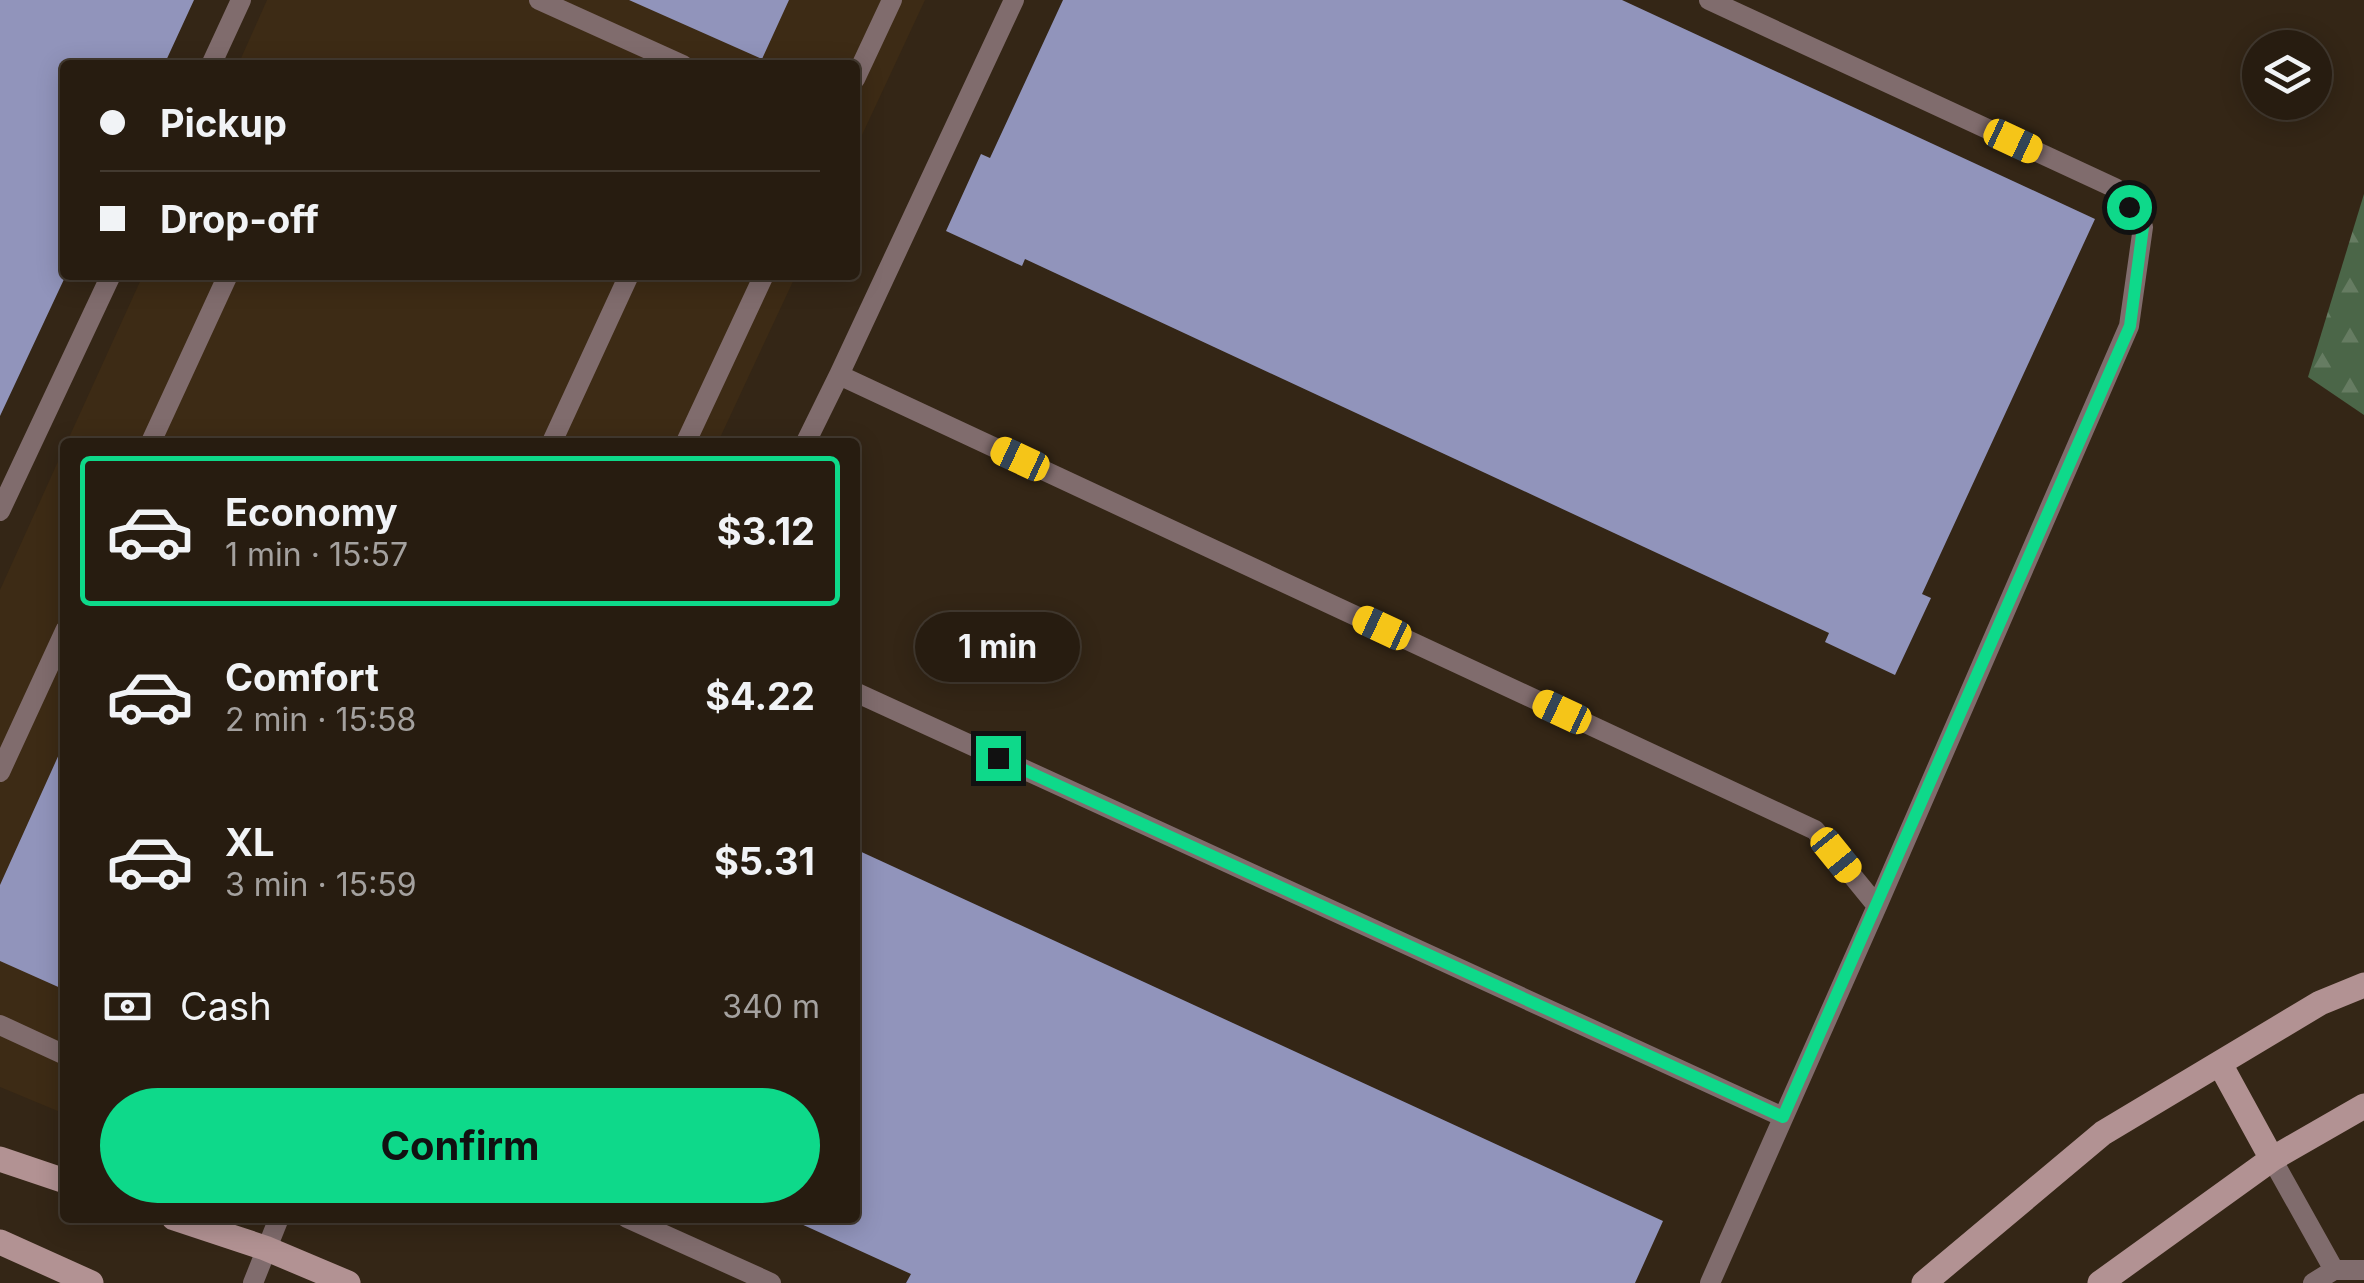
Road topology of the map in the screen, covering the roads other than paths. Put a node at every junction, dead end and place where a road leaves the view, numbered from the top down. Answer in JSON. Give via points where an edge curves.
{"nodes":[{"id":1,"x":241,"y":0,"type":"edge"},
{"id":2,"x":539,"y":0,"type":"edge"},
{"id":3,"x":892,"y":0,"type":"edge"},
{"id":4,"x":1014,"y":0,"type":"edge"},
{"id":5,"x":1708,"y":0,"type":"edge"},
{"id":6,"x":213,"y":60,"type":"edge"},
{"id":7,"x":672,"y":60,"type":"edge"},
{"id":8,"x":860,"y":68,"type":"edge"},
{"id":9,"x":110,"y":280,"type":"edge"},
{"id":10,"x":226,"y":280,"type":"edge"},
{"id":11,"x":627,"y":280,"type":"edge"},
{"id":12,"x":762,"y":280,"type":"edge"},
{"id":13,"x":839,"y":375,"type":"junction"},
{"id":14,"x":154,"y":438,"type":"edge"},
{"id":15,"x":554,"y":438,"type":"edge"},
{"id":16,"x":688,"y":438,"type":"edge"},
{"id":17,"x":808,"y":438,"type":"edge"},
{"id":18,"x":0,"y":511,"type":"edge"},
{"id":19,"x":60,"y":642,"type":"edge"},
{"id":20,"x":860,"y":694,"type":"edge"},
{"id":21,"x":0,"y":772,"type":"edge"},
{"id":22,"x":1877,"y":906,"type":"junction"},
{"id":23,"x":2364,"y":985,"type":"edge"},
{"id":24,"x":0,"y":1025,"type":"edge"},
{"id":25,"x":60,"y":1053,"type":"edge"},
{"id":26,"x":2220,"y":1064,"type":"junction"},
{"id":27,"x":2364,"y":1106,"type":"edge"},
{"id":28,"x":1783,"y":1117,"type":"junction"},
{"id":29,"x":0,"y":1159,"type":"edge"},
{"id":30,"x":2272,"y":1160,"type":"junction"},
{"id":31,"x":60,"y":1179,"type":"edge"},
{"id":32,"x":189,"y":1223,"type":"edge"},
{"id":33,"x":277,"y":1223,"type":"edge"},
{"id":34,"x":637,"y":1223,"type":"edge"},
{"id":35,"x":0,"y":1242,"type":"edge"},
{"id":36,"x":265,"y":1248,"type":"junction"},
{"id":37,"x":2334,"y":1270,"type":"junction"},
{"id":38,"x":2364,"y":1270,"type":"edge"},
{"id":39,"x":91,"y":1283,"type":"edge"},
{"id":40,"x":253,"y":1283,"type":"edge"},
{"id":41,"x":348,"y":1283,"type":"edge"},
{"id":42,"x":770,"y":1283,"type":"edge"},
{"id":43,"x":1710,"y":1283,"type":"edge"},
{"id":44,"x":1924,"y":1283,"type":"edge"},
{"id":45,"x":2100,"y":1283,"type":"edge"},
{"id":46,"x":2313,"y":1283,"type":"edge"}],
"edges":[{"from":1,"to":6,"type":"lane"},
{"from":2,"to":7,"type":"lane"},
{"from":3,"to":8,"type":"lane"},
{"from":4,"to":13,"type":"lane"},
{"from":5,"to":22,"type":"lane","via":[[2114,188],[2143,227],[2130,326]]},
{"from":9,"to":18,"type":"lane"},
{"from":10,"to":14,"type":"lane"},
{"from":11,"to":15,"type":"lane"},
{"from":12,"to":16,"type":"lane"},
{"from":13,"to":17,"type":"lane"},
{"from":13,"to":22,"type":"lane","via":[[1815,830]]},
{"from":19,"to":21,"type":"lane"},
{"from":20,"to":28,"type":"lane"},
{"from":22,"to":28,"type":"lane"},
{"from":23,"to":26,"type":"main road","via":[[2320,1003]]},
{"from":24,"to":25,"type":"lane"},
{"from":26,"to":30,"type":"main road"},
{"from":26,"to":44,"type":"main road","via":[[2103,1133]]},
{"from":27,"to":30,"type":"main road"},
{"from":28,"to":43,"type":"lane"},
{"from":29,"to":31,"type":"main road"},
{"from":30,"to":37,"type":"lane"},
{"from":30,"to":45,"type":"main road"},
{"from":32,"to":36,"type":"main road"},
{"from":33,"to":36,"type":"lane"},
{"from":34,"to":42,"type":"lane"},
{"from":35,"to":39,"type":"main road"},
{"from":36,"to":40,"type":"lane"},
{"from":36,"to":41,"type":"main road"},
{"from":37,"to":38,"type":"lane"},
{"from":37,"to":46,"type":"lane"}]}
